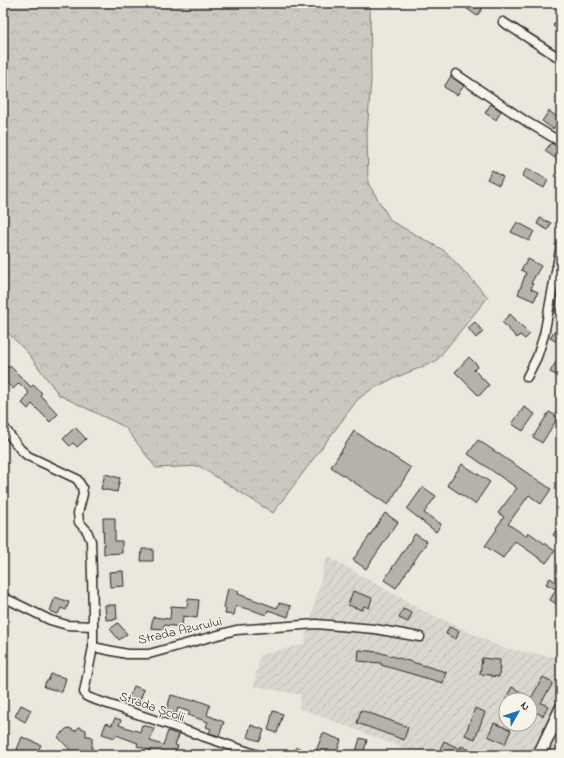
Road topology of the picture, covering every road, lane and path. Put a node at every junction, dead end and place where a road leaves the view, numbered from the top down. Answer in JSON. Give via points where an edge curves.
{"nodes":[{"id":1,"x":503,"y":22,"type":"dead end"},
{"id":2,"x":561,"y":59,"type":"edge"},
{"id":3,"x":456,"y":74,"type":"dead end"},
{"id":4,"x":561,"y":141,"type":"edge"},
{"id":5,"x":561,"y":245,"type":"edge"},
{"id":6,"x":527,"y":377,"type":"dead end"},
{"id":7,"x":3,"y":426,"type":"edge"},
{"id":8,"x":3,"y":597,"type":"edge"},
{"id":9,"x":93,"y":626,"type":"junction"},
{"id":10,"x":420,"y":637,"type":"dead end"},
{"id":11,"x":93,"y":647,"type":"junction"},
{"id":12,"x":561,"y":709,"type":"edge"},
{"id":13,"x":258,"y":755,"type":"edge"},
{"id":14,"x":539,"y":755,"type":"edge"}],
"edges":[{"from":1,"to":2,"type":"street"},
{"from":3,"to":4,"type":"street","via":[[527,122]]},
{"from":5,"to":6,"type":"street","via":[[544,335]]},
{"from":7,"to":9,"type":"street","via":[[28,456],[77,479],[82,487],[83,494],[78,513],[79,522],[91,541]]},
{"from":8,"to":9,"type":"street","via":[[50,620],[67,625]]},
{"from":9,"to":11,"type":"street"},
{"from":10,"to":11,"type":"street","name":"Strada Azurului","via":[[375,629],[316,624],[236,630],[149,654],[127,654]]},
{"from":11,"to":13,"type":"street","name":"Strada Școlii","via":[[84,692],[86,696]]},
{"from":12,"to":14,"type":"main road"}]}
